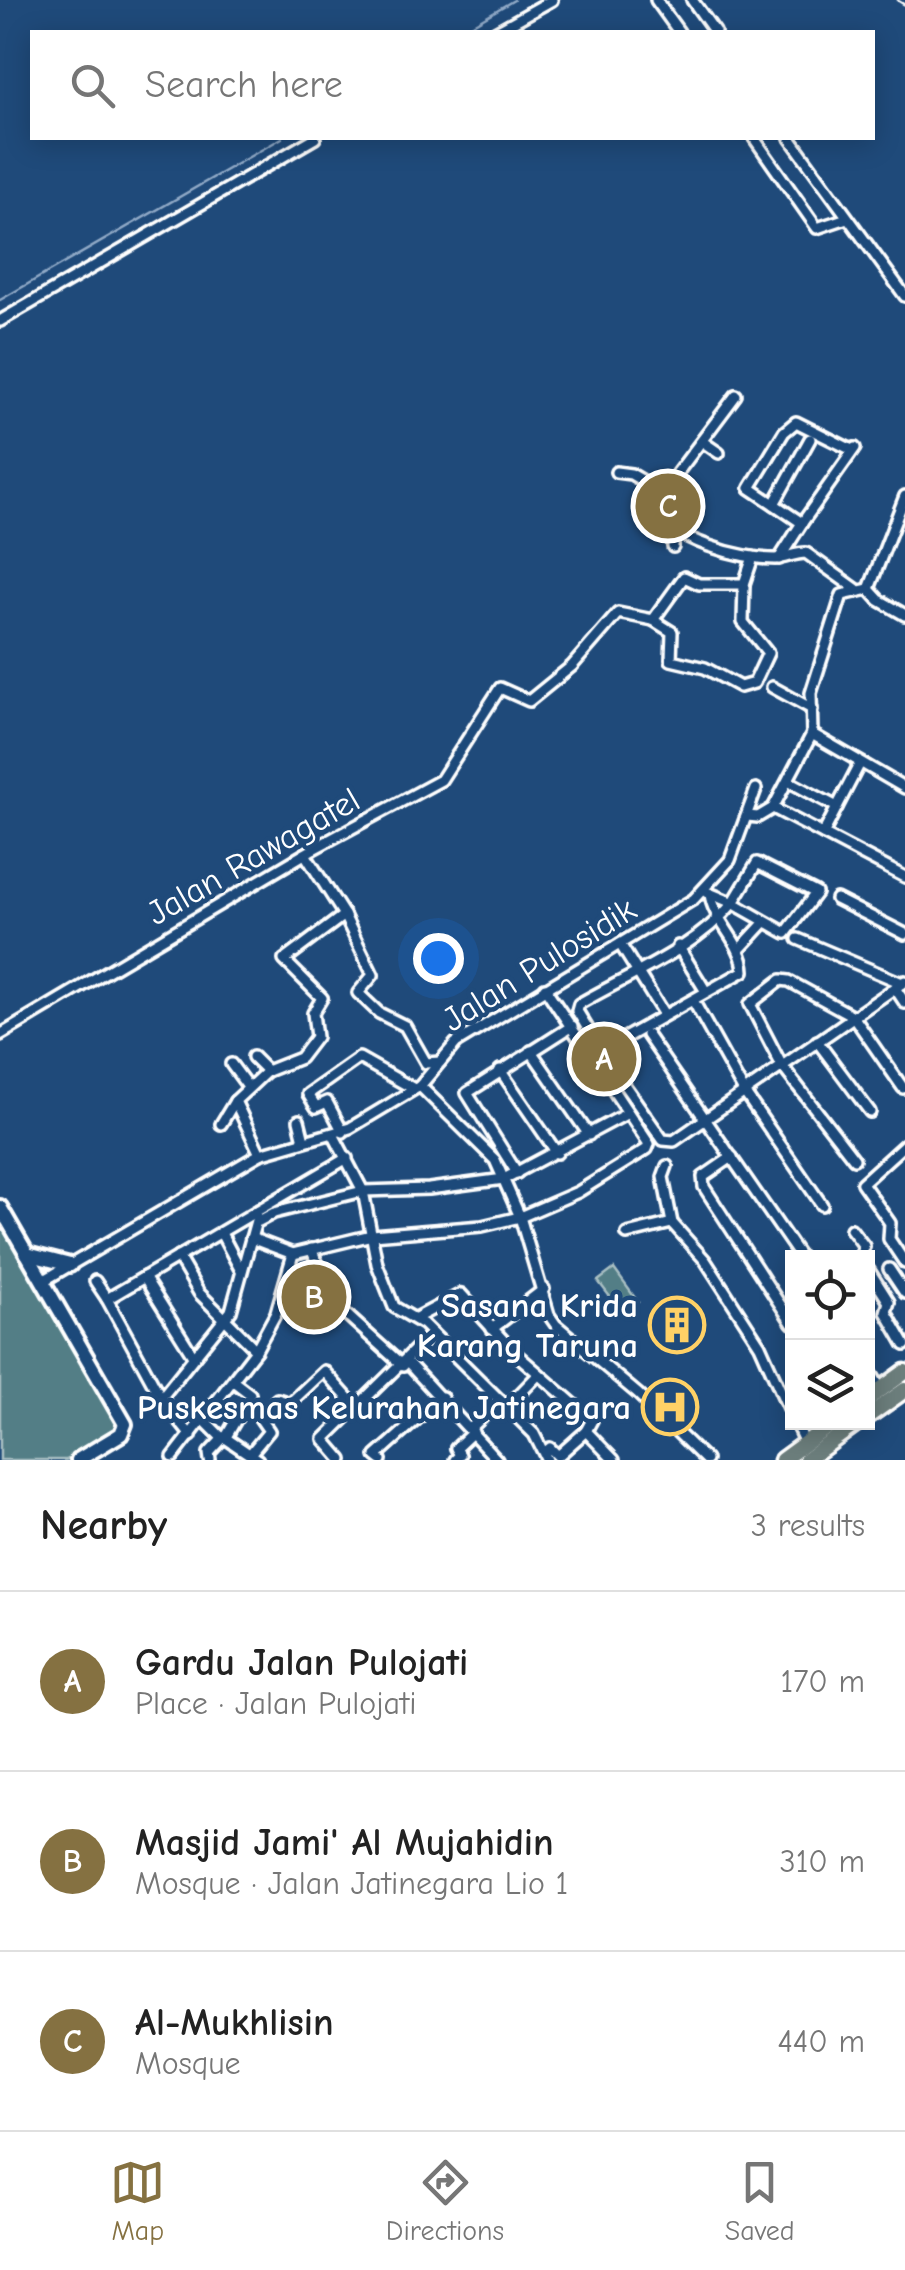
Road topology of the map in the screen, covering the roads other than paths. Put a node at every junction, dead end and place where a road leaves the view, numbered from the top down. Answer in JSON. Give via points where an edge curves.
{"nodes":[{"id":1,"x":552,"y":0,"type":"edge"},
{"id":2,"x":656,"y":0,"type":"edge"},
{"id":3,"x":692,"y":0,"type":"edge"},
{"id":4,"x":499,"y":30,"type":"edge"},
{"id":5,"x":678,"y":30,"type":"edge"},
{"id":6,"x":714,"y":30,"type":"edge"},
{"id":7,"x":313,"y":140,"type":"edge"},
{"id":8,"x":755,"y":140,"type":"edge"},
{"id":9,"x":791,"y":140,"type":"edge"},
{"id":10,"x":847,"y":218,"type":"junction"},
{"id":11,"x":905,"y":296,"type":"edge"},
{"id":12,"x":0,"y":321,"type":"edge"},
{"id":13,"x":736,"y":395,"type":"dead end"},
{"id":14,"x":810,"y":439,"type":"dead end"},
{"id":15,"x":703,"y":442,"type":"junction"},
{"id":16,"x":719,"y":453,"type":"dead end"},
{"id":17,"x":616,"y":472,"type":"dead end"},
{"id":18,"x":655,"y":488,"type":"junction"},
{"id":19,"x":905,"y":496,"type":"edge"},
{"id":20,"x":774,"y":504,"type":"junction"},
{"id":21,"x":802,"y":524,"type":"junction"},
{"id":22,"x":673,"y":527,"type":"junction"},
{"id":23,"x":673,"y":547,"type":"dead end"},
{"id":24,"x":752,"y":557,"type":"junction"},
{"id":25,"x":779,"y":559,"type":"junction"},
{"id":26,"x":744,"y":584,"type":"junction"},
{"id":27,"x":856,"y":589,"type":"junction"},
{"id":28,"x":869,"y":589,"type":"junction"},
{"id":29,"x":905,"y":615,"type":"edge"},
{"id":30,"x":653,"y":620,"type":"junction"},
{"id":31,"x":772,"y":687,"type":"dead end"},
{"id":32,"x":812,"y":710,"type":"junction"},
{"id":33,"x":812,"y":734,"type":"junction"},
{"id":34,"x":860,"y":763,"type":"junction"},
{"id":35,"x":788,"y":781,"type":"junction"},
{"id":36,"x":905,"y":788,"type":"edge"},
{"id":37,"x":756,"y":789,"type":"dead end"},
{"id":38,"x":774,"y":808,"type":"junction"},
{"id":39,"x":837,"y":808,"type":"junction"},
{"id":40,"x":748,"y":816,"type":"junction"},
{"id":41,"x":823,"y":834,"type":"junction"},
{"id":42,"x":305,"y":854,"type":"junction"},
{"id":43,"x":905,"y":877,"type":"edge"},
{"id":44,"x":707,"y":892,"type":"junction"},
{"id":45,"x":836,"y":899,"type":"dead end"},
{"id":46,"x":732,"y":904,"type":"junction"},
{"id":47,"x":344,"y":915,"type":"junction"},
{"id":48,"x":722,"y":916,"type":"junction"},
{"id":49,"x":764,"y":922,"type":"junction"},
{"id":50,"x":905,"y":934,"type":"edge"},
{"id":51,"x":798,"y":938,"type":"dead end"},
{"id":52,"x":620,"y":944,"type":"junction"},
{"id":53,"x":678,"y":946,"type":"junction"},
{"id":54,"x":739,"y":950,"type":"junction"},
{"id":55,"x":637,"y":970,"type":"junction"},
{"id":56,"x":350,"y":984,"type":"dead end"},
{"id":57,"x":901,"y":984,"type":"edge"},
{"id":58,"x":545,"y":988,"type":"junction"},
{"id":59,"x":705,"y":990,"type":"junction"},
{"id":60,"x":358,"y":993,"type":"junction"},
{"id":61,"x":905,"y":1002,"type":"edge"},
{"id":62,"x":694,"y":1004,"type":"dead end"},
{"id":63,"x":663,"y":1012,"type":"junction"},
{"id":64,"x":853,"y":1016,"type":"junction"},
{"id":65,"x":572,"y":1026,"type":"junction"},
{"id":66,"x":0,"y":1035,"type":"edge"},
{"id":67,"x":646,"y":1035,"type":"dead end"},
{"id":68,"x":817,"y":1041,"type":"junction"},
{"id":69,"x":530,"y":1051,"type":"junction"},
{"id":70,"x":253,"y":1057,"type":"dead end"},
{"id":71,"x":440,"y":1062,"type":"junction"},
{"id":72,"x":231,"y":1064,"type":"dead end"},
{"id":73,"x":782,"y":1066,"type":"junction"},
{"id":74,"x":500,"y":1070,"type":"junction"},
{"id":75,"x":267,"y":1071,"type":"junction"},
{"id":76,"x":616,"y":1073,"type":"dead end"},
{"id":77,"x":248,"y":1086,"type":"junction"},
{"id":78,"x":417,"y":1088,"type":"junction"},
{"id":79,"x":903,"y":1088,"type":"edge"},
{"id":80,"x":744,"y":1092,"type":"junction"},
{"id":81,"x":235,"y":1101,"type":"junction"},
{"id":82,"x":870,"y":1112,"type":"dead end"},
{"id":83,"x":628,"y":1113,"type":"junction"},
{"id":84,"x":706,"y":1118,"type":"junction"},
{"id":85,"x":299,"y":1120,"type":"dead end"},
{"id":86,"x":221,"y":1124,"type":"dead end"},
{"id":87,"x":338,"y":1134,"type":"junction"},
{"id":88,"x":589,"y":1136,"type":"junction"},
{"id":89,"x":304,"y":1140,"type":"junction"},
{"id":90,"x":905,"y":1144,"type":"edge"},
{"id":91,"x":557,"y":1153,"type":"junction"},
{"id":92,"x":260,"y":1154,"type":"junction"},
{"id":93,"x":732,"y":1157,"type":"junction"},
{"id":94,"x":347,"y":1158,"type":"junction"},
{"id":95,"x":854,"y":1159,"type":"dead end"},
{"id":96,"x":668,"y":1166,"type":"dead end"},
{"id":97,"x":517,"y":1173,"type":"junction"},
{"id":98,"x":504,"y":1179,"type":"junction"},
{"id":99,"x":363,"y":1190,"type":"junction"},
{"id":100,"x":278,"y":1198,"type":"junction"},
{"id":101,"x":822,"y":1205,"type":"dead end"},
{"id":102,"x":0,"y":1207,"type":"edge"},
{"id":103,"x":285,"y":1210,"type":"junction"},
{"id":104,"x":256,"y":1217,"type":"junction"},
{"id":105,"x":520,"y":1217,"type":"junction"},
{"id":106,"x":672,"y":1222,"type":"junction"},
{"id":107,"x":851,"y":1229,"type":"dead end"},
{"id":108,"x":221,"y":1233,"type":"junction"},
{"id":109,"x":627,"y":1234,"type":"dead end"},
{"id":110,"x":372,"y":1235,"type":"junction"},
{"id":111,"x":251,"y":1238,"type":"junction"},
{"id":112,"x":905,"y":1240,"type":"edge"},
{"id":113,"x":894,"y":1246,"type":"junction"},
{"id":114,"x":311,"y":1249,"type":"junction"},
{"id":115,"x":796,"y":1250,"type":"edge"},
{"id":116,"x":863,"y":1250,"type":"edge"},
{"id":117,"x":27,"y":1254,"type":"junction"},
{"id":118,"x":292,"y":1254,"type":"junction"},
{"id":119,"x":178,"y":1257,"type":"junction"},
{"id":120,"x":905,"y":1263,"type":"edge"},
{"id":121,"x":70,"y":1265,"type":"junction"},
{"id":122,"x":889,"y":1269,"type":"dead end"},
{"id":123,"x":241,"y":1272,"type":"junction"},
{"id":124,"x":144,"y":1277,"type":"junction"},
{"id":125,"x":875,"y":1279,"type":"edge"},
{"id":126,"x":43,"y":1280,"type":"junction"},
{"id":127,"x":96,"y":1281,"type":"dead end"},
{"id":128,"x":544,"y":1289,"type":"junction"},
{"id":129,"x":905,"y":1293,"type":"edge"},
{"id":130,"x":107,"y":1299,"type":"junction"},
{"id":131,"x":785,"y":1312,"type":"edge"},
{"id":132,"x":416,"y":1318,"type":"junction"},
{"id":133,"x":224,"y":1322,"type":"junction"},
{"id":134,"x":492,"y":1329,"type":"junction"},
{"id":135,"x":431,"y":1334,"type":"junction"},
{"id":136,"x":905,"y":1345,"type":"edge"},
{"id":137,"x":256,"y":1350,"type":"junction"},
{"id":138,"x":194,"y":1357,"type":"junction"},
{"id":139,"x":405,"y":1364,"type":"junction"},
{"id":140,"x":875,"y":1371,"type":"edge"},
{"id":141,"x":905,"y":1372,"type":"edge"},
{"id":142,"x":539,"y":1374,"type":"junction"},
{"id":143,"x":875,"y":1377,"type":"edge"},
{"id":144,"x":233,"y":1381,"type":"junction"},
{"id":145,"x":905,"y":1390,"type":"edge"},
{"id":146,"x":886,"y":1392,"type":"junction"},
{"id":147,"x":250,"y":1394,"type":"dead end"},
{"id":148,"x":875,"y":1396,"type":"edge"},
{"id":149,"x":442,"y":1397,"type":"junction"},
{"id":150,"x":162,"y":1398,"type":"junction"},
{"id":151,"x":785,"y":1400,"type":"edge"},
{"id":152,"x":504,"y":1404,"type":"junction"},
{"id":153,"x":356,"y":1406,"type":"junction"},
{"id":154,"x":875,"y":1407,"type":"edge"},
{"id":155,"x":241,"y":1411,"type":"dead end"},
{"id":156,"x":202,"y":1418,"type":"junction"},
{"id":157,"x":472,"y":1430,"type":"junction"},
{"id":158,"x":799,"y":1430,"type":"edge"},
{"id":159,"x":823,"y":1430,"type":"edge"},
{"id":160,"x":847,"y":1430,"type":"edge"},
{"id":161,"x":586,"y":1431,"type":"junction"},
{"id":162,"x":190,"y":1436,"type":"junction"},
{"id":163,"x":224,"y":1438,"type":"junction"},
{"id":164,"x":806,"y":1443,"type":"junction"},
{"id":165,"x":546,"y":1456,"type":"edge"},
{"id":166,"x":172,"y":1457,"type":"dead end"},
{"id":167,"x":254,"y":1457,"type":"edge"},
{"id":168,"x":376,"y":1459,"type":"edge"},
{"id":169,"x":78,"y":1460,"type":"edge"},
{"id":170,"x":210,"y":1460,"type":"edge"},
{"id":171,"x":342,"y":1460,"type":"edge"},
{"id":172,"x":455,"y":1460,"type":"edge"},
{"id":173,"x":497,"y":1460,"type":"edge"},
{"id":174,"x":614,"y":1460,"type":"edge"},
{"id":175,"x":706,"y":1460,"type":"edge"},
{"id":176,"x":782,"y":1460,"type":"edge"},
{"id":177,"x":806,"y":1460,"type":"edge"}],
"edges":[{"from":1,"to":4,"type":"street"},
{"from":2,"to":5,"type":"street"},
{"from":3,"to":6,"type":"street"},
{"from":7,"to":12,"type":"street"},
{"from":8,"to":10,"type":"street","via":[[812,223],[826,228]]},
{"from":9,"to":10,"type":"street"},
{"from":10,"to":11,"type":"street"},
{"from":13,"to":15,"type":"street"},
{"from":14,"to":20,"type":"street"},
{"from":15,"to":16,"type":"street"},
{"from":15,"to":18,"type":"street","via":[[669,484]]},
{"from":17,"to":18,"type":"street"},
{"from":18,"to":22,"type":"street","via":[[653,511]]},
{"from":19,"to":28,"type":"street"},
{"from":20,"to":21,"type":"street"},
{"from":20,"to":21,"type":"street","via":[[750,488],[789,425],[801,422],[853,448]]},
{"from":21,"to":25,"type":"street"},
{"from":22,"to":23,"type":"street"},
{"from":22,"to":24,"type":"street","via":[[729,554]]},
{"from":24,"to":25,"type":"street"},
{"from":24,"to":26,"type":"street"},
{"from":25,"to":27,"type":"street","via":[[806,553]]},
{"from":26,"to":30,"type":"street","via":[[699,584],[684,577]]},
{"from":26,"to":30,"type":"street","via":[[744,626],[768,652],[754,683],[740,687],[705,668],[673,662],[672,632]]},
{"from":27,"to":28,"type":"street"},
{"from":27,"to":32,"type":"street","via":[[840,598],[811,693]]},
{"from":28,"to":29,"type":"street"},
{"from":30,"to":42,"type":"street","name":"Jalan Rawagatel","via":[[618,614],[572,666],[528,702],[498,690],[440,780]]},
{"from":31,"to":32,"type":"street"},
{"from":32,"to":33,"type":"street"},
{"from":33,"to":34,"type":"street"},
{"from":33,"to":35,"type":"street"},
{"from":34,"to":36,"type":"street"},
{"from":34,"to":39,"type":"street"},
{"from":35,"to":38,"type":"street"},
{"from":35,"to":39,"type":"street"},
{"from":37,"to":40,"type":"street","name":"Jalan Pulosidik"},
{"from":38,"to":40,"type":"street"},
{"from":38,"to":41,"type":"street"},
{"from":39,"to":41,"type":"street"},
{"from":40,"to":44,"type":"street","name":"Jalan Pulosidik","via":[[730,860]]},
{"from":41,"to":43,"type":"street"},
{"from":42,"to":47,"type":"street"},
{"from":42,"to":66,"type":"street","name":"Jalan Rawagatel"},
{"from":44,"to":46,"type":"street"},
{"from":44,"to":48,"type":"street"},
{"from":44,"to":52,"type":"street","name":"Jalan Pulosidik"},
{"from":45,"to":50,"type":"street"},
{"from":46,"to":48,"type":"street"},
{"from":46,"to":49,"type":"street"},
{"from":46,"to":49,"type":"street","via":[[757,862],[816,893],[788,932]]},
{"from":47,"to":60,"type":"street","via":[[373,974]]},
{"from":47,"to":75,"type":"street","via":[[284,960],[322,998],[313,1013],[316,1037],[306,1053]]},
{"from":48,"to":53,"type":"street"},
{"from":48,"to":54,"type":"street"},
{"from":49,"to":54,"type":"street"},
{"from":51,"to":57,"type":"street"},
{"from":52,"to":55,"type":"street"},
{"from":52,"to":58,"type":"street","name":"Jalan Pulosidik"},
{"from":53,"to":55,"type":"street"},
{"from":53,"to":59,"type":"street"},
{"from":54,"to":59,"type":"street","via":[[744,970]]},
{"from":55,"to":63,"type":"street"},
{"from":55,"to":63,"type":"street","via":[[576,1008],[591,1035],[605,1048]]},
{"from":56,"to":60,"type":"street"},
{"from":57,"to":61,"type":"street"},
{"from":57,"to":64,"type":"street"},
{"from":58,"to":65,"type":"street"},
{"from":58,"to":71,"type":"street","name":"Jalan Pulosidik","via":[[456,1042]]},
{"from":59,"to":63,"type":"street"},
{"from":60,"to":71,"type":"street","via":[[405,1026],[426,1063]]},
{"from":62,"to":80,"type":"street"},
{"from":64,"to":68,"type":"street"},
{"from":64,"to":73,"type":"street","via":[[781,980],[749,1008]]},
{"from":64,"to":79,"type":"street"},
{"from":65,"to":69,"type":"street"},
{"from":65,"to":83,"type":"street"},
{"from":67,"to":84,"type":"street"},
{"from":68,"to":73,"type":"street"},
{"from":68,"to":82,"type":"street"},
{"from":69,"to":74,"type":"street"},
{"from":69,"to":88,"type":"street"},
{"from":70,"to":75,"type":"street"},
{"from":71,"to":78,"type":"street","name":"Jalan Pulosidik"},
{"from":72,"to":77,"type":"street"},
{"from":73,"to":80,"type":"street"},
{"from":73,"to":95,"type":"street"},
{"from":74,"to":91,"type":"street"},
{"from":74,"to":97,"type":"street","via":[[466,1095]]},
{"from":75,"to":77,"type":"street"},
{"from":76,"to":84,"type":"street","via":[[662,1140],[674,1141]]},
{"from":77,"to":81,"type":"street"},
{"from":78,"to":87,"type":"street","name":"Jalan Pulosidik"},
{"from":78,"to":87,"type":"street","via":[[359,1058],[309,1092],[316,1107],[326,1102]]},
{"from":78,"to":98,"type":"street","via":[[483,1144]]},
{"from":80,"to":84,"type":"street"},
{"from":80,"to":101,"type":"street"},
{"from":81,"to":86,"type":"street"},
{"from":81,"to":92,"type":"street"},
{"from":83,"to":88,"type":"street"},
{"from":83,"to":105,"type":"street","via":[[646,1149],[578,1192]]},
{"from":84,"to":93,"type":"street"},
{"from":85,"to":89,"type":"street"},
{"from":87,"to":89,"type":"street","name":"Jalan Pulosidik"},
{"from":87,"to":94,"type":"street"},
{"from":88,"to":91,"type":"street"},
{"from":89,"to":92,"type":"street","name":"Jalan Pulosidik"},
{"from":90,"to":113,"type":"street","via":[[862,1183],[890,1223]]},
{"from":91,"to":97,"type":"street"},
{"from":92,"to":121,"type":"street","name":"Jalan Pulosidik"},
{"from":93,"to":115,"type":"street"},
{"from":93,"to":131,"type":"street","via":[[703,1178],[704,1187]]},
{"from":94,"to":99,"type":"street"},
{"from":94,"to":100,"type":"street"},
{"from":96,"to":106,"type":"street","via":[[663,1177]]},
{"from":97,"to":98,"type":"street"},
{"from":98,"to":99,"type":"street"},
{"from":98,"to":105,"type":"street"},
{"from":99,"to":103,"type":"street"},
{"from":99,"to":110,"type":"street"},
{"from":100,"to":103,"type":"street"},
{"from":100,"to":104,"type":"street"},
{"from":102,"to":117,"type":"street"},
{"from":103,"to":104,"type":"street"},
{"from":104,"to":108,"type":"street"},
{"from":104,"to":111,"type":"street"},
{"from":105,"to":110,"type":"street"},
{"from":105,"to":128,"type":"street"},
{"from":106,"to":109,"type":"street"},
{"from":106,"to":151,"type":"street","via":[[760,1345]]},
{"from":107,"to":116,"type":"street"},
{"from":108,"to":119,"type":"street"},
{"from":108,"to":123,"type":"street"},
{"from":110,"to":114,"type":"street"},
{"from":110,"to":132,"type":"street","via":[[392,1303]]},
{"from":111,"to":118,"type":"street"},
{"from":111,"to":123,"type":"street"},
{"from":112,"to":113,"type":"street"},
{"from":113,"to":120,"type":"street"},
{"from":114,"to":118,"type":"street"},
{"from":114,"to":139,"type":"street","via":[[337,1306]]},
{"from":117,"to":121,"type":"street"},
{"from":117,"to":126,"type":"street"},
{"from":118,"to":137,"type":"street","via":[[276,1312]]},
{"from":119,"to":124,"type":"street"},
{"from":119,"to":133,"type":"street"},
{"from":121,"to":126,"type":"street","name":"Jalan Pulosidik"},
{"from":122,"to":129,"type":"street"},
{"from":123,"to":133,"type":"street"},
{"from":124,"to":130,"type":"street"},
{"from":124,"to":138,"type":"street"},
{"from":125,"to":136,"type":"street"},
{"from":126,"to":169,"type":"street","via":[[124,1430]]},
{"from":127,"to":130,"type":"street"},
{"from":128,"to":134,"type":"street"},
{"from":128,"to":175,"type":"street","via":[[556,1325]]},
{"from":130,"to":150,"type":"street"},
{"from":132,"to":134,"type":"street","via":[[462,1294]]},
{"from":132,"to":135,"type":"street"},
{"from":133,"to":137,"type":"street"},
{"from":133,"to":138,"type":"street"},
{"from":134,"to":142,"type":"street"},
{"from":135,"to":139,"type":"street"},
{"from":135,"to":152,"type":"street"},
{"from":137,"to":144,"type":"street"},
{"from":138,"to":150,"type":"street"},
{"from":139,"to":149,"type":"street"},
{"from":139,"to":153,"type":"street"},
{"from":140,"to":146,"type":"street"},
{"from":141,"to":146,"type":"main road"},
{"from":142,"to":152,"type":"street"},
{"from":142,"to":161,"type":"street","via":[[592,1420]]},
{"from":143,"to":146,"type":"street"},
{"from":144,"to":147,"type":"street"},
{"from":144,"to":156,"type":"street"},
{"from":145,"to":146,"type":"main road"},
{"from":146,"to":148,"type":"main road"},
{"from":146,"to":154,"type":"main road"},
{"from":149,"to":157,"type":"street"},
{"from":149,"to":168,"type":"street"},
{"from":150,"to":162,"type":"street"},
{"from":152,"to":157,"type":"street"},
{"from":152,"to":165,"type":"street"},
{"from":153,"to":167,"type":"street","via":[[324,1370],[290,1403],[277,1400],[260,1418],[269,1432]]},
{"from":153,"to":171,"type":"street","via":[[324,1440]]},
{"from":155,"to":163,"type":"street"},
{"from":156,"to":162,"type":"street"},
{"from":156,"to":163,"type":"street"},
{"from":157,"to":172,"type":"street","via":[[456,1448]]},
{"from":157,"to":173,"type":"street"},
{"from":158,"to":164,"type":"street"},
{"from":159,"to":164,"type":"main road"},
{"from":160,"to":177,"type":"main road"},
{"from":161,"to":165,"type":"street","via":[[558,1456],[550,1448]]},
{"from":161,"to":174,"type":"street"},
{"from":162,"to":166,"type":"street"},
{"from":163,"to":167,"type":"street"},
{"from":163,"to":170,"type":"street"},
{"from":164,"to":176,"type":"main road"}]}
